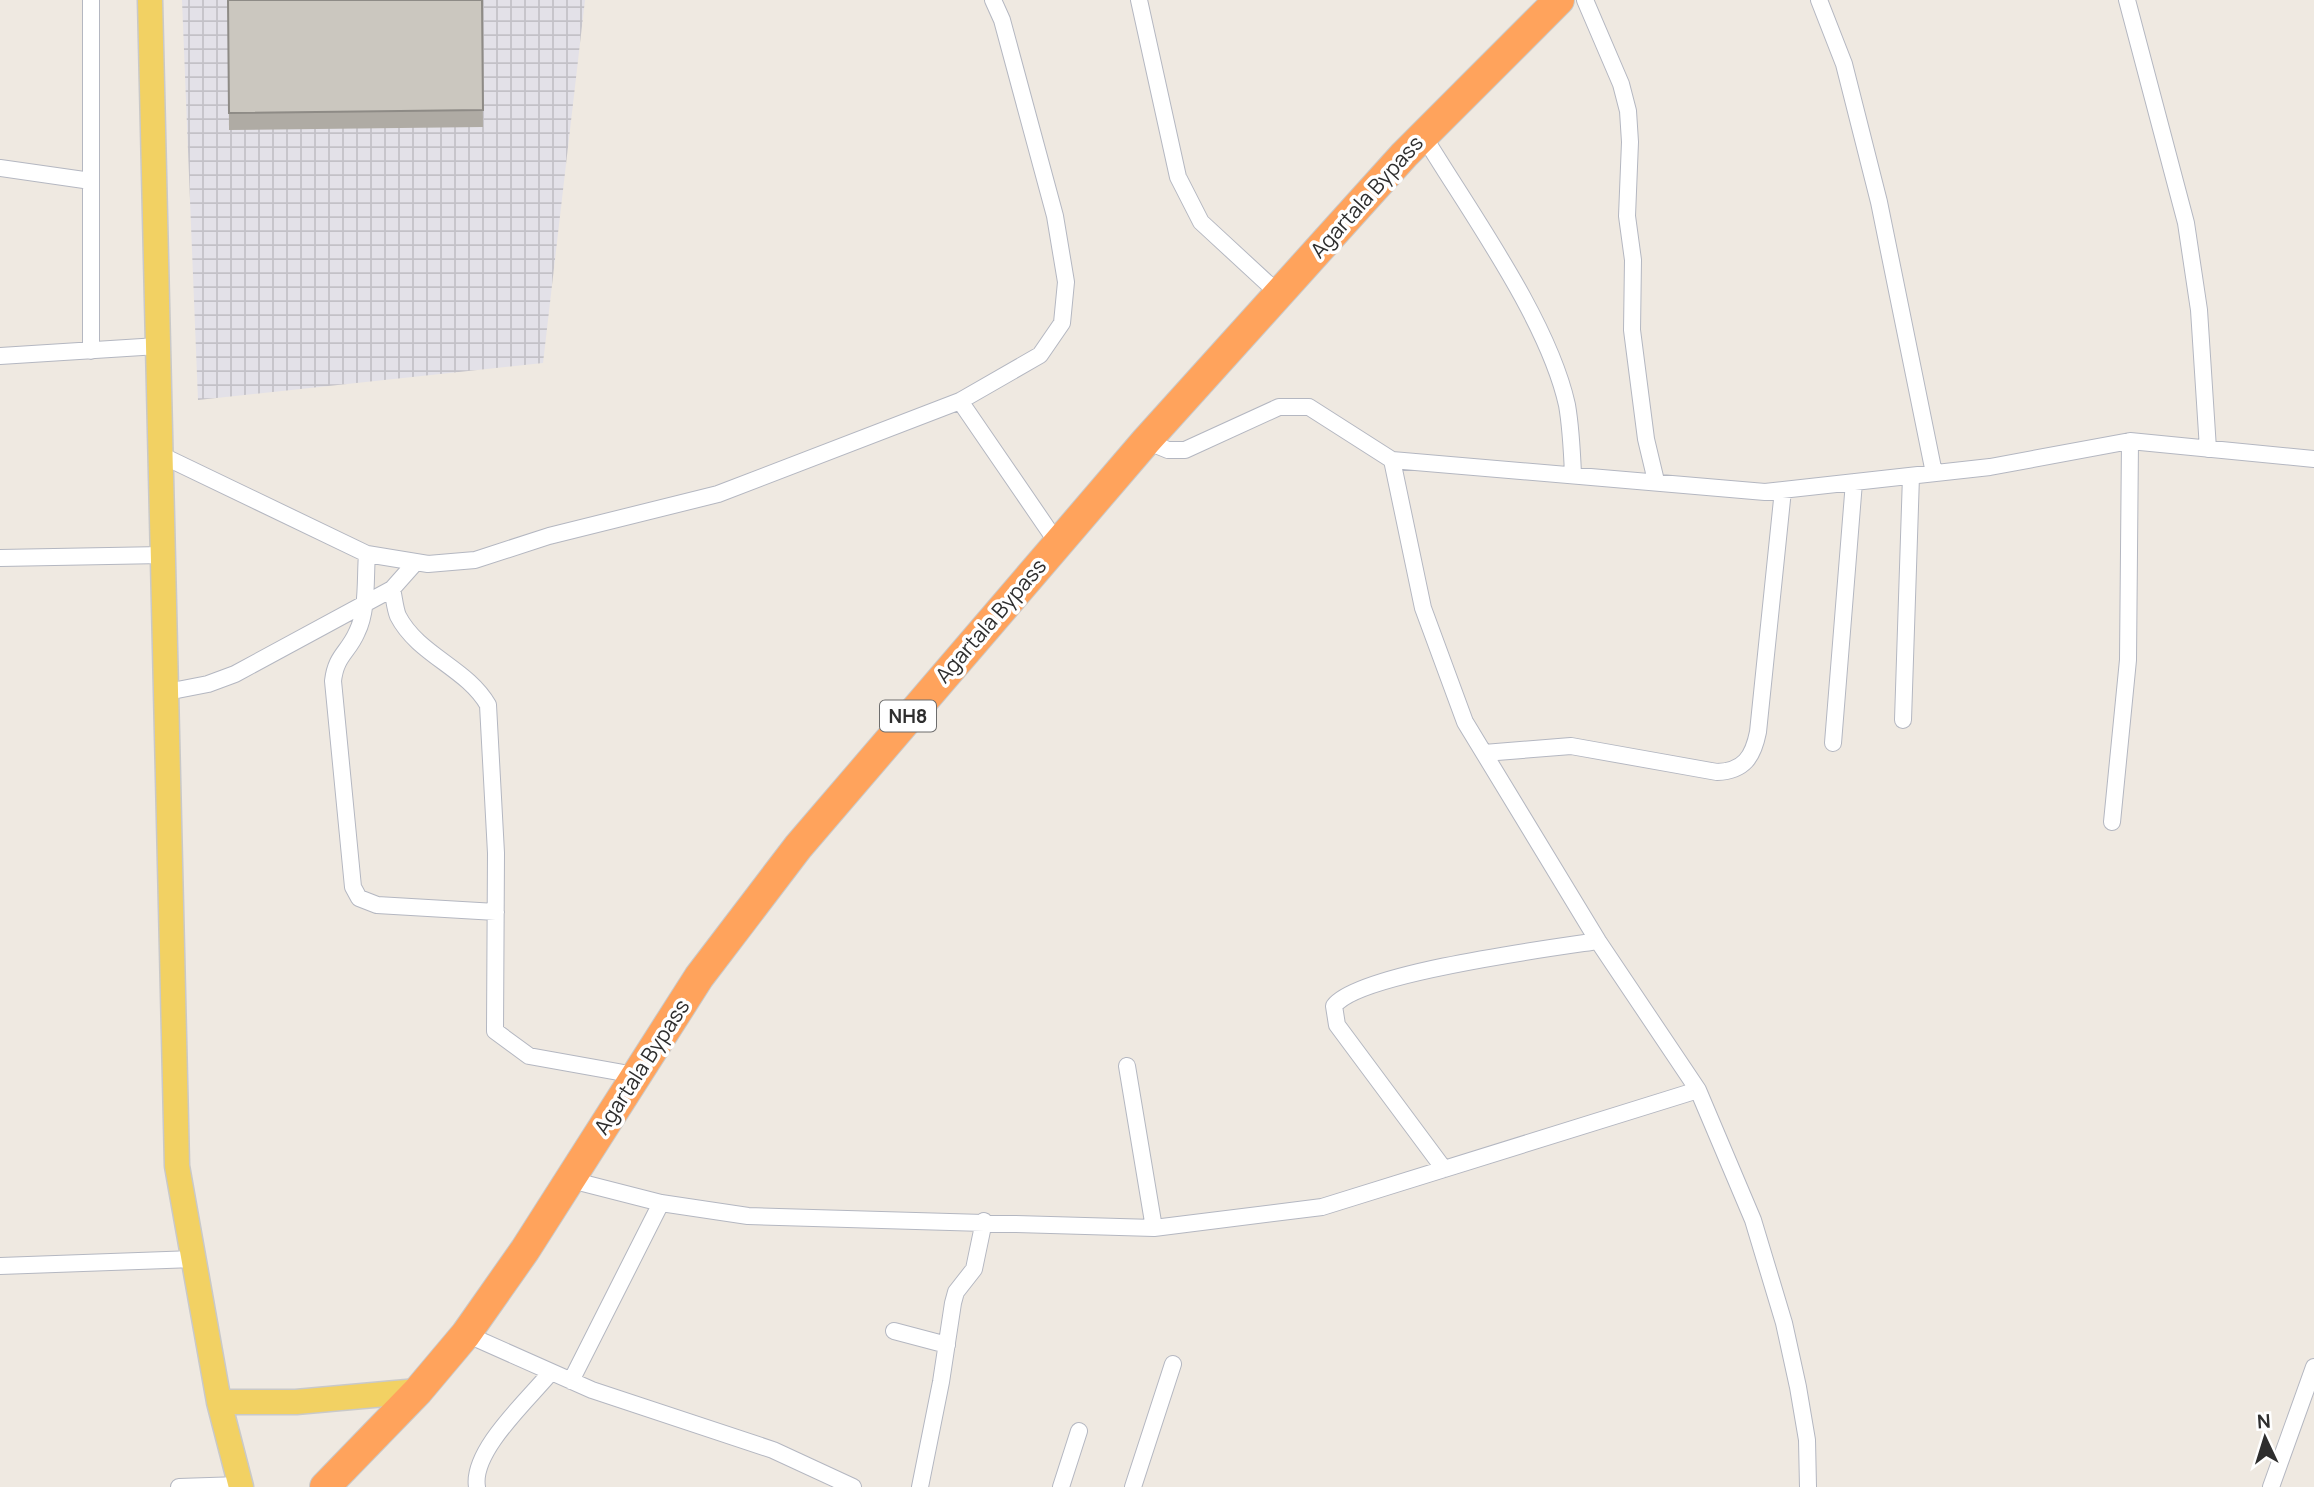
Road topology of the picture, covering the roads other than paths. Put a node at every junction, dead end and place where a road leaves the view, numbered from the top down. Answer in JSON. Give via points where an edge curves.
{"nodes":[{"id":1,"x":91,"y":0,"type":"edge"},
{"id":2,"x":150,"y":0,"type":"edge"},
{"id":3,"x":993,"y":0,"type":"edge"},
{"id":4,"x":1139,"y":0,"type":"edge"},
{"id":5,"x":1559,"y":0,"type":"edge"},
{"id":6,"x":1585,"y":0,"type":"edge"},
{"id":7,"x":1819,"y":0,"type":"edge"},
{"id":8,"x":2127,"y":0,"type":"edge"},
{"id":9,"x":1423,"y":135,"type":"junction"},
{"id":10,"x":0,"y":168,"type":"edge"},
{"id":11,"x":91,"y":181,"type":"junction"},
{"id":12,"x":1280,"y":295,"type":"junction"},
{"id":13,"x":158,"y":346,"type":"junction"},
{"id":14,"x":91,"y":351,"type":"junction"},
{"id":15,"x":0,"y":356,"type":"edge"},
{"id":16,"x":960,"y":401,"type":"junction"},
{"id":17,"x":1146,"y":441,"type":"junction"},
{"id":18,"x":2130,"y":441,"type":"junction"},
{"id":19,"x":2208,"y":449,"type":"junction"},
{"id":20,"x":161,"y":455,"type":"junction"},
{"id":21,"x":2314,"y":459,"type":"edge"},
{"id":22,"x":1392,"y":460,"type":"junction"},
{"id":23,"x":1934,"y":473,"type":"junction"},
{"id":24,"x":1573,"y":474,"type":"junction"},
{"id":25,"x":1911,"y":476,"type":"junction"},
{"id":26,"x":1656,"y":481,"type":"junction"},
{"id":27,"x":1854,"y":482,"type":"junction"},
{"id":28,"x":1783,"y":490,"type":"junction"},
{"id":29,"x":1058,"y":544,"type":"junction"},
{"id":30,"x":367,"y":554,"type":"junction"},
{"id":31,"x":163,"y":555,"type":"junction"},
{"id":32,"x":0,"y":558,"type":"edge"},
{"id":33,"x":416,"y":562,"type":"junction"},
{"id":34,"x":392,"y":589,"type":"junction"},
{"id":35,"x":363,"y":606,"type":"junction"},
{"id":36,"x":167,"y":692,"type":"junction"},
{"id":37,"x":1903,"y":720,"type":"dead end"},
{"id":38,"x":1833,"y":743,"type":"dead end"},
{"id":39,"x":1484,"y":753,"type":"junction"},
{"id":40,"x":2112,"y":822,"type":"dead end"},
{"id":41,"x":496,"y":912,"type":"junction"},
{"id":42,"x":1598,"y":941,"type":"junction"},
{"id":43,"x":1127,"y":1066,"type":"dead end"},
{"id":44,"x":635,"y":1075,"type":"junction"},
{"id":45,"x":1698,"y":1090,"type":"junction"},
{"id":46,"x":1444,"y":1169,"type":"junction"},
{"id":47,"x":571,"y":1180,"type":"junction"},
{"id":48,"x":661,"y":1203,"type":"junction"},
{"id":49,"x":984,"y":1222,"type":"junction"},
{"id":50,"x":1154,"y":1228,"type":"junction"},
{"id":51,"x":194,"y":1259,"type":"junction"},
{"id":52,"x":0,"y":1266,"type":"edge"},
{"id":53,"x":894,"y":1331,"type":"dead end"},
{"id":54,"x":466,"y":1334,"type":"junction"},
{"id":55,"x":947,"y":1345,"type":"junction"},
{"id":56,"x":1173,"y":1364,"type":"dead end"},
{"id":57,"x":2314,"y":1367,"type":"edge"},
{"id":58,"x":551,"y":1372,"type":"junction"},
{"id":59,"x":571,"y":1381,"type":"junction"},
{"id":60,"x":418,"y":1391,"type":"junction"},
{"id":61,"x":219,"y":1402,"type":"junction"},
{"id":62,"x":1079,"y":1431,"type":"dead end"},
{"id":63,"x":241,"y":1486,"type":"edge"},
{"id":64,"x":179,"y":1487,"type":"edge"},
{"id":65,"x":325,"y":1487,"type":"edge"},
{"id":66,"x":477,"y":1487,"type":"edge"},
{"id":67,"x":853,"y":1487,"type":"edge"},
{"id":68,"x":920,"y":1487,"type":"edge"},
{"id":69,"x":1061,"y":1487,"type":"edge"},
{"id":70,"x":1133,"y":1487,"type":"edge"},
{"id":71,"x":1808,"y":1487,"type":"edge"},
{"id":72,"x":2271,"y":1487,"type":"edge"}],
"edges":[{"from":1,"to":11,"type":"street"},
{"from":2,"to":13,"type":"main road"},
{"from":3,"to":16,"type":"street","via":[[1055,216],[1066,282],[1062,323],[1040,355]]},
{"from":4,"to":12,"type":"street","via":[[1178,177],[1201,222]]},
{"from":5,"to":9,"type":"highway","name":"Agartala Bypass","number":"NH8"},
{"from":6,"to":26,"type":"street","via":[[1628,111],[1632,330]]},
{"from":7,"to":23,"type":"street","via":[[1844,64],[1879,202]]},
{"from":8,"to":19,"type":"street","via":[[2186,223],[2199,310]]},
{"from":9,"to":12,"type":"highway","name":"Agartala Bypass","number":"NH8"},
{"from":9,"to":24,"type":"street","via":[[1525,303],[1551,360],[1566,402]]},
{"from":10,"to":11,"type":"street"},
{"from":11,"to":14,"type":"street"},
{"from":12,"to":17,"type":"highway","name":"Agartala Bypass","number":"NH8"},
{"from":13,"to":14,"type":"street"},
{"from":13,"to":20,"type":"main road"},
{"from":14,"to":15,"type":"street"},
{"from":16,"to":29,"type":"street"},
{"from":16,"to":33,"type":"street","via":[[718,494],[549,536],[475,560]]},
{"from":17,"to":22,"type":"street","via":[[1168,450],[1185,450],[1279,407],[1309,407]]},
{"from":17,"to":29,"type":"highway","name":"Agartala Bypass","number":"NH8"},
{"from":18,"to":19,"type":"street"},
{"from":18,"to":23,"type":"street"},
{"from":18,"to":40,"type":"street","via":[[2127,660]]},
{"from":19,"to":21,"type":"street"},
{"from":20,"to":30,"type":"street"},
{"from":20,"to":31,"type":"main road"},
{"from":22,"to":24,"type":"street"},
{"from":22,"to":39,"type":"street","via":[[1423,608],[1465,722]]},
{"from":23,"to":25,"type":"street"},
{"from":24,"to":26,"type":"street"},
{"from":25,"to":27,"type":"street"},
{"from":25,"to":37,"type":"street"},
{"from":26,"to":28,"type":"street"},
{"from":27,"to":28,"type":"street"},
{"from":27,"to":38,"type":"street"},
{"from":28,"to":39,"type":"street","via":[[1758,732],[1754,752],[1745,763],[1733,771],[1717,772],[1571,746]]},
{"from":29,"to":44,"type":"highway","name":"Agartala Bypass","number":"NH8","via":[[790,857],[699,977]]},
{"from":30,"to":33,"type":"street"},
{"from":30,"to":35,"type":"street"},
{"from":31,"to":32,"type":"street"},
{"from":31,"to":36,"type":"main road"},
{"from":33,"to":34,"type":"street"},
{"from":34,"to":35,"type":"street"},
{"from":34,"to":41,"type":"street","via":[[398,616],[423,646],[480,690],[488,705]]},
{"from":35,"to":36,"type":"street","via":[[235,674]]},
{"from":35,"to":41,"type":"street","via":[[358,632],[335,662],[333,681],[353,887],[359,898],[377,905]]},
{"from":36,"to":51,"type":"main road","via":[[177,1166]]},
{"from":39,"to":42,"type":"street"},
{"from":41,"to":44,"type":"street","via":[[495,1031],[529,1056]]},
{"from":42,"to":45,"type":"street"},
{"from":42,"to":46,"type":"street","via":[[1444,966],[1352,992],[1334,1006],[1336,1025]]},
{"from":43,"to":50,"type":"street"},
{"from":44,"to":47,"type":"highway","name":"Agartala Bypass","number":"NH8"},
{"from":45,"to":46,"type":"street"},
{"from":45,"to":71,"type":"street","via":[[1753,1220],[1784,1322],[1807,1440]]},
{"from":46,"to":50,"type":"street","via":[[1322,1207]]},
{"from":47,"to":48,"type":"street"},
{"from":47,"to":54,"type":"highway","name":"Agartala Bypass","number":"NH8"},
{"from":48,"to":49,"type":"street","via":[[748,1216]]},
{"from":48,"to":59,"type":"street"},
{"from":49,"to":50,"type":"street"},
{"from":49,"to":55,"type":"street","via":[[974,1269],[956,1292]]},
{"from":51,"to":52,"type":"street"},
{"from":51,"to":61,"type":"main road"},
{"from":53,"to":55,"type":"street"},
{"from":54,"to":58,"type":"street"},
{"from":54,"to":60,"type":"highway","name":"Agartala Bypass","number":"NH8"},
{"from":55,"to":68,"type":"street"},
{"from":56,"to":70,"type":"street"},
{"from":57,"to":72,"type":"street"},
{"from":58,"to":59,"type":"street"},
{"from":58,"to":66,"type":"street","via":[[483,1454],[475,1473]]},
{"from":59,"to":67,"type":"street","via":[[773,1450]]},
{"from":60,"to":61,"type":"main road","via":[[296,1402]]},
{"from":60,"to":65,"type":"highway","name":"Agartala Bypass","number":"NH8"},
{"from":61,"to":63,"type":"main road"},
{"from":62,"to":69,"type":"street"},
{"from":63,"to":64,"type":"street"}]}
